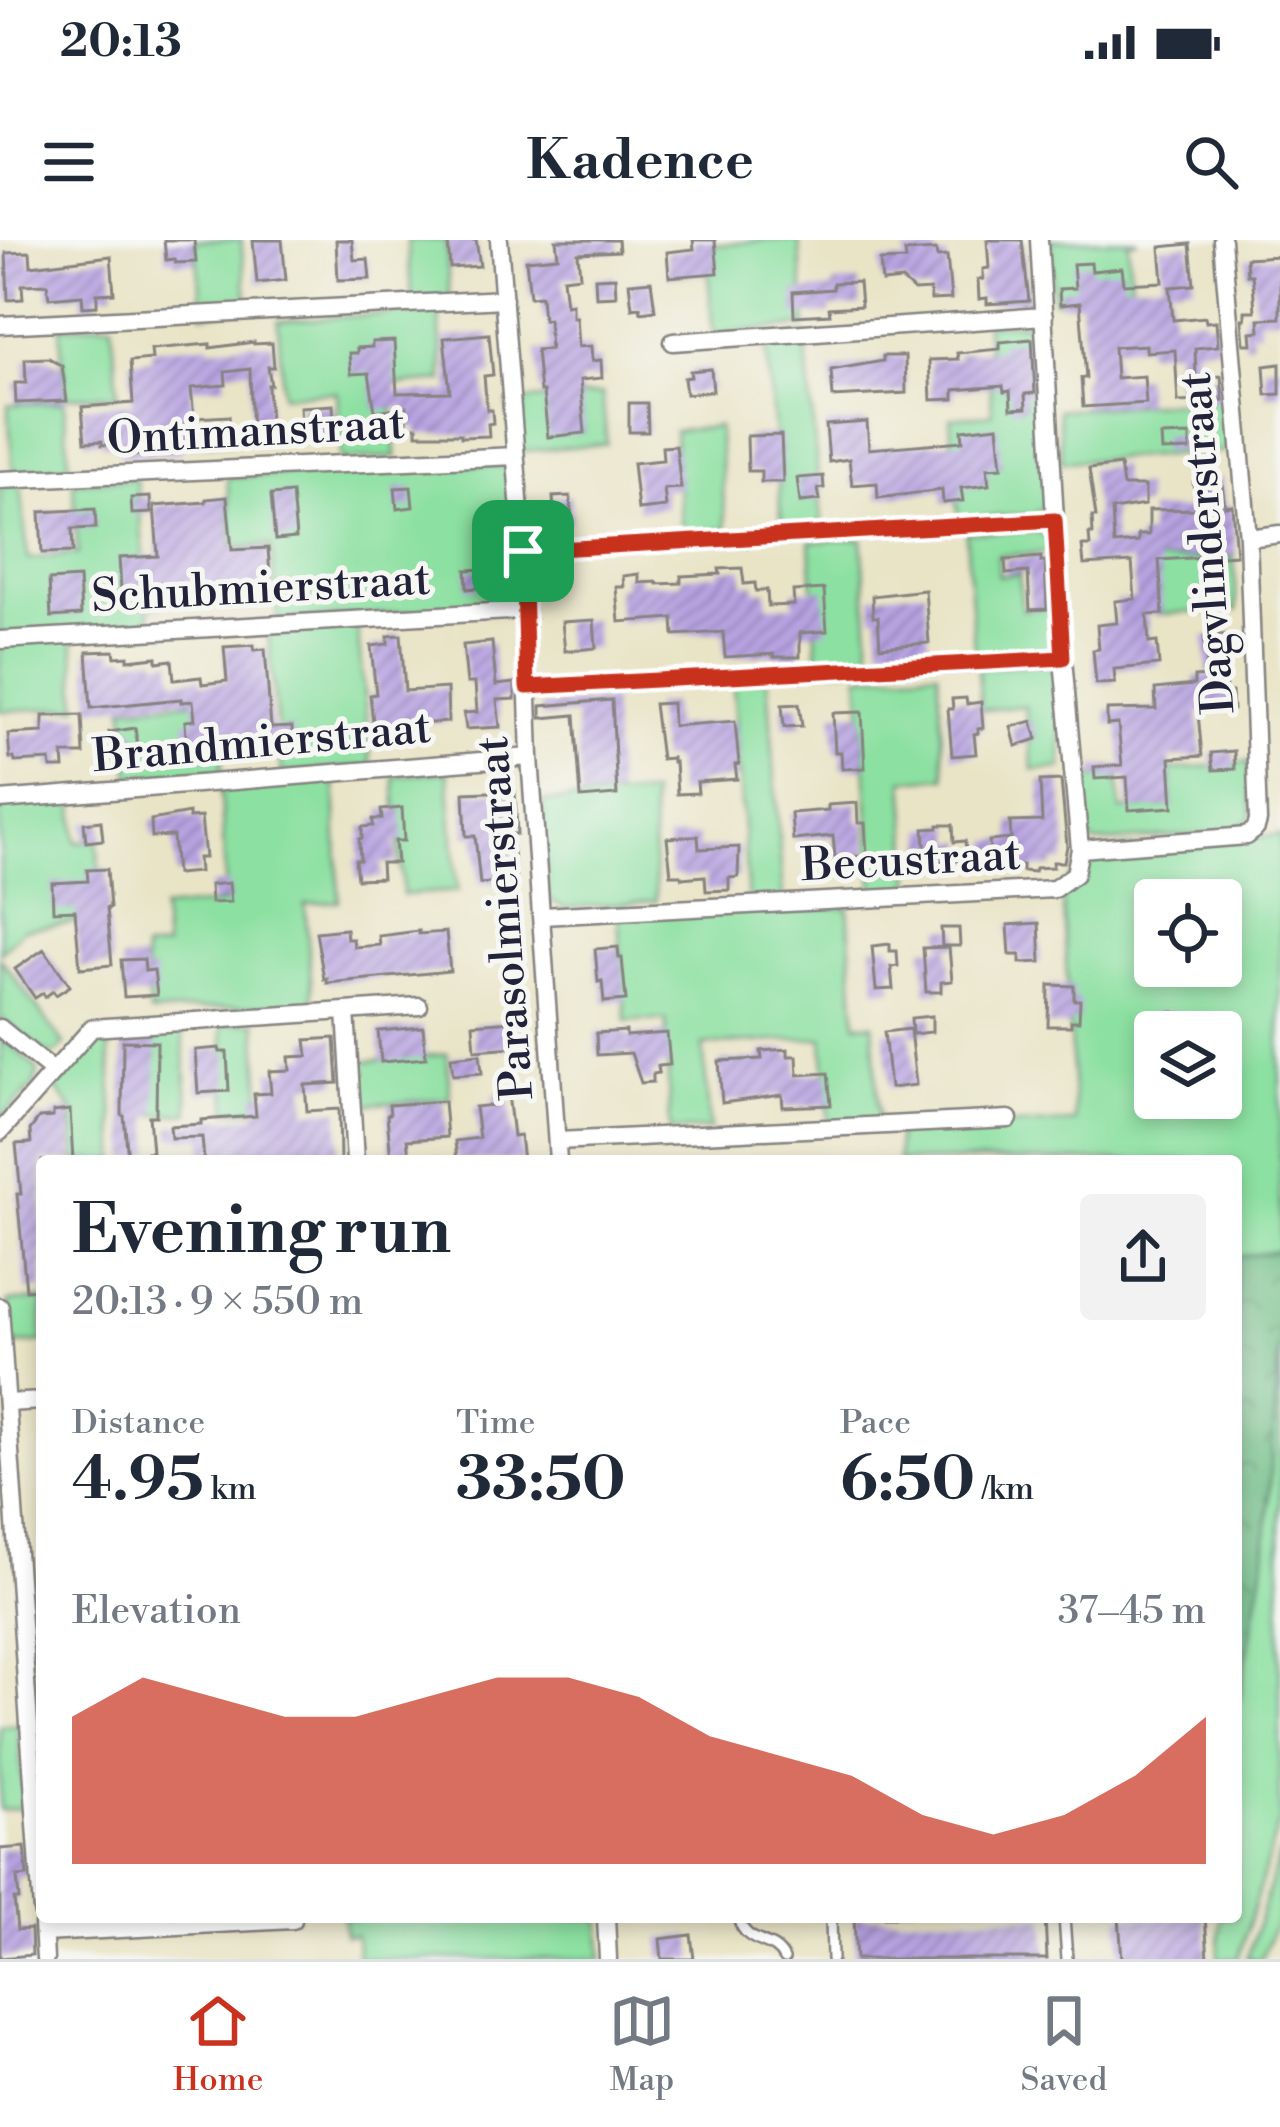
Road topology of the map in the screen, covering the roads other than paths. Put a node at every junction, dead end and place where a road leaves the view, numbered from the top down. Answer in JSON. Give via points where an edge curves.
{"nodes":[{"id":1,"x":499,"y":240,"type":"edge"},
{"id":2,"x":1039,"y":240,"type":"edge"},
{"id":3,"x":1222,"y":240,"type":"edge"},
{"id":4,"x":504,"y":299,"type":"junction"},
{"id":5,"x":1044,"y":316,"type":"junction"},
{"id":6,"x":0,"y":325,"type":"edge"},
{"id":7,"x":673,"y":342,"type":"dead end"},
{"id":8,"x":515,"y":456,"type":"junction"},
{"id":9,"x":0,"y":480,"type":"edge"},
{"id":10,"x":1055,"y":520,"type":"junction"},
{"id":11,"x":1280,"y":534,"type":"edge"},
{"id":12,"x":1248,"y":538,"type":"junction"},
{"id":13,"x":523,"y":551,"type":"junction"},
{"id":14,"x":526,"y":610,"type":"junction"},
{"id":15,"x":0,"y":640,"type":"edge"},
{"id":16,"x":1063,"y":658,"type":"junction"},
{"id":17,"x":527,"y":687,"type":"junction"},
{"id":18,"x":530,"y":757,"type":"junction"},
{"id":19,"x":0,"y":800,"type":"edge"},
{"id":20,"x":1080,"y":849,"type":"junction"},
{"id":21,"x":542,"y":916,"type":"junction"},
{"id":22,"x":419,"y":1006,"type":"dead end"},
{"id":23,"x":346,"y":1011,"type":"junction"},
{"id":24,"x":0,"y":1028,"type":"edge"},
{"id":25,"x":53,"y":1071,"type":"junction"},
{"id":26,"x":1009,"y":1119,"type":"dead end"},
{"id":27,"x":0,"y":1132,"type":"edge"},
{"id":28,"x":556,"y":1141,"type":"junction"},
{"id":29,"x":355,"y":1155,"type":"edge"},
{"id":30,"x":557,"y":1155,"type":"edge"},
{"id":31,"x":0,"y":1307,"type":"edge"},
{"id":32,"x":36,"y":1401,"type":"edge"},
{"id":33,"x":7,"y":1403,"type":"junction"},
{"id":34,"x":36,"y":1745,"type":"edge"},
{"id":35,"x":43,"y":1923,"type":"edge"},
{"id":36,"x":606,"y":1923,"type":"edge"},
{"id":37,"x":740,"y":1923,"type":"edge"},
{"id":38,"x":831,"y":1923,"type":"edge"},
{"id":39,"x":1064,"y":1923,"type":"edge"},
{"id":40,"x":45,"y":1959,"type":"edge"},
{"id":41,"x":608,"y":1959,"type":"edge"},
{"id":42,"x":784,"y":1959,"type":"edge"},
{"id":43,"x":832,"y":1959,"type":"edge"},
{"id":44,"x":1067,"y":1959,"type":"edge"}],
"edges":[{"from":1,"to":4,"type":"street","name":"Parasolmierstraat"},
{"from":2,"to":5,"type":"street","name":"Becustraat"},
{"from":3,"to":12,"type":"street","name":"Dagvlinderstraat"},
{"from":4,"to":6,"type":"street"},
{"from":4,"to":8,"type":"street","name":"Parasolmierstraat"},
{"from":5,"to":7,"type":"street"},
{"from":5,"to":10,"type":"street","name":"Becustraat"},
{"from":8,"to":9,"type":"street","name":"Ontimanstraat"},
{"from":8,"to":13,"type":"street","name":"Parasolmierstraat"},
{"from":10,"to":13,"type":"street"},
{"from":10,"to":16,"type":"street","name":"Becustraat"},
{"from":11,"to":12,"type":"street"},
{"from":12,"to":20,"type":"street","name":"Dagvlinderstraat","via":[[1256,828],[1247,836]]},
{"from":13,"to":14,"type":"street","name":"Parasolmierstraat"},
{"from":14,"to":15,"type":"street","name":"Schubmierstraat"},
{"from":14,"to":17,"type":"street","name":"Parasolmierstraat"},
{"from":16,"to":17,"type":"street"},
{"from":16,"to":20,"type":"street","name":"Becustraat"},
{"from":17,"to":18,"type":"street","name":"Parasolmierstraat"},
{"from":18,"to":19,"type":"street","name":"Brandmierstraat"},
{"from":18,"to":21,"type":"street","name":"Parasolmierstraat"},
{"from":20,"to":21,"type":"street","name":"Becustraat","via":[[1076,874],[1054,889]]},
{"from":21,"to":28,"type":"street","name":"Parasolmierstraat"},
{"from":22,"to":23,"type":"street"},
{"from":23,"to":25,"type":"street","via":[[92,1028]]},
{"from":23,"to":29,"type":"street"},
{"from":24,"to":25,"type":"street"},
{"from":25,"to":27,"type":"street"},
{"from":26,"to":28,"type":"street"},
{"from":28,"to":30,"type":"street","name":"Parasolmierstraat"},
{"from":31,"to":33,"type":"street"},
{"from":32,"to":33,"type":"street"},
{"from":33,"to":34,"type":"street"},
{"from":35,"to":40,"type":"street"},
{"from":36,"to":41,"type":"street"},
{"from":37,"to":42,"type":"lane"},
{"from":38,"to":43,"type":"lane"},
{"from":39,"to":44,"type":"lane"}]}
